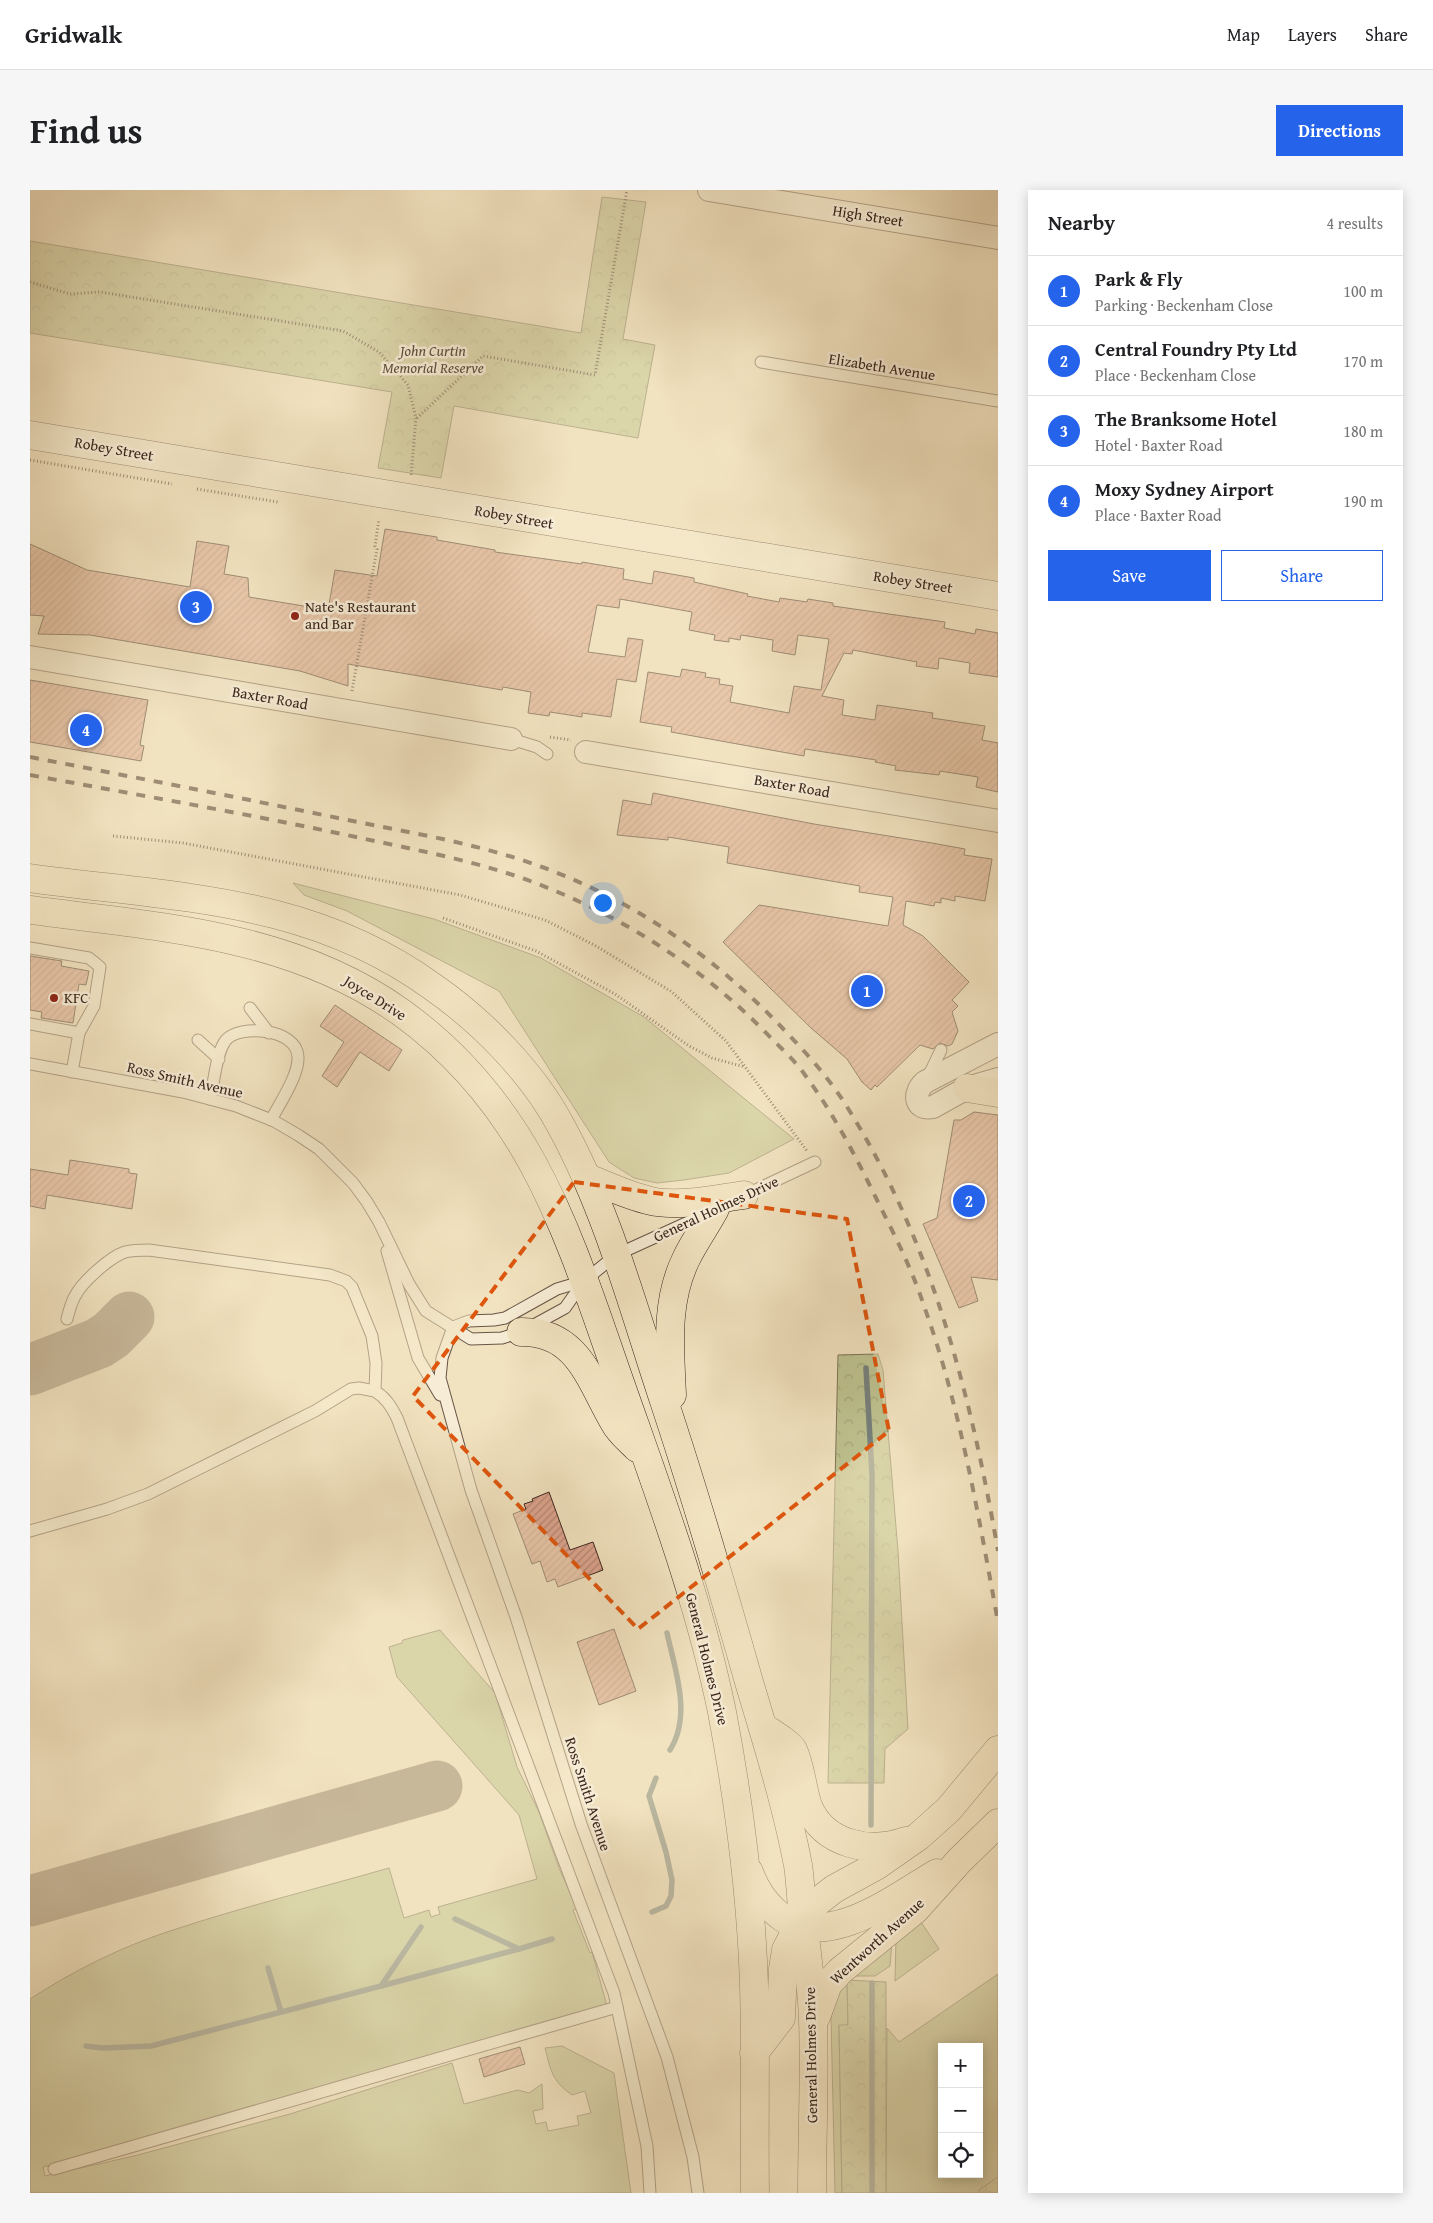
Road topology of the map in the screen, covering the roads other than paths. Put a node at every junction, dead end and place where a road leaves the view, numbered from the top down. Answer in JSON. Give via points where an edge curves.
{"nodes":[{"id":1,"x":709,"y":190,"type":"edge"},
{"id":2,"x":998,"y":238,"type":"edge"},
{"id":3,"x":761,"y":362,"type":"dead end"},
{"id":4,"x":998,"y":401,"type":"edge"},
{"id":5,"x":30,"y":435,"type":"edge"},
{"id":6,"x":998,"y":596,"type":"edge"},
{"id":7,"x":30,"y":657,"type":"edge"},
{"id":8,"x":511,"y":739,"type":"joint"},
{"id":9,"x":586,"y":752,"type":"dead end"},
{"id":10,"x":547,"y":754,"type":"dead end"},
{"id":11,"x":998,"y":821,"type":"edge"},
{"id":12,"x":30,"y":878,"type":"edge"},
{"id":13,"x":30,"y":910,"type":"edge"},
{"id":14,"x":30,"y":948,"type":"edge"},
{"id":15,"x":250,"y":1008,"type":"dead end"},
{"id":16,"x":30,"y":1024,"type":"edge"},
{"id":17,"x":79,"y":1033,"type":"junction"},
{"id":18,"x":269,"y":1033,"type":"junction"},
{"id":19,"x":198,"y":1040,"type":"dead end"},
{"id":20,"x":998,"y":1044,"type":"edge"},
{"id":21,"x":941,"y":1050,"type":"dead end"},
{"id":22,"x":219,"y":1059,"type":"junction"},
{"id":23,"x":30,"y":1064,"type":"edge"},
{"id":24,"x":72,"y":1072,"type":"junction"},
{"id":25,"x":998,"y":1079,"type":"edge"},
{"id":26,"x":925,"y":1082,"type":"junction"},
{"id":27,"x":967,"y":1088,"type":"junction"},
{"id":28,"x":998,"y":1093,"type":"edge"},
{"id":29,"x":210,"y":1099,"type":"junction"},
{"id":30,"x":271,"y":1120,"type":"junction"},
{"id":31,"x":815,"y":1162,"type":"road end"},
{"id":32,"x":587,"y":1178,"type":"junction"},
{"id":33,"x":744,"y":1195,"type":"junction"},
{"id":34,"x":715,"y":1209,"type":"junction"},
{"id":35,"x":379,"y":1222,"type":"junction"},
{"id":36,"x":616,"y":1255,"type":"junction"},
{"id":37,"x":584,"y":1281,"type":"junction"},
{"id":38,"x":67,"y":1319,"type":"dead end"},
{"id":39,"x":453,"y":1327,"type":"junction"},
{"id":40,"x":521,"y":1332,"type":"junction"},
{"id":41,"x":375,"y":1391,"type":"junction"},
{"id":42,"x":446,"y":1405,"type":"junction"},
{"id":43,"x":674,"y":1429,"type":"junction"},
{"id":44,"x":647,"y":1459,"type":"junction"},
{"id":45,"x":30,"y":1531,"type":"edge"},
{"id":46,"x":762,"y":1727,"type":"junction"},
{"id":47,"x":998,"y":1735,"type":"edge"},
{"id":48,"x":998,"y":1750,"type":"edge"},
{"id":49,"x":978,"y":1775,"type":"junction"},
{"id":50,"x":998,"y":1823,"type":"edge"},
{"id":51,"x":919,"y":1836,"type":"junction"},
{"id":52,"x":744,"y":1856,"type":"junction"},
{"id":53,"x":960,"y":1860,"type":"junction"},
{"id":54,"x":801,"y":1923,"type":"junction"},
{"id":55,"x":616,"y":2006,"type":"junction"},
{"id":56,"x":813,"y":2026,"type":"junction"},
{"id":57,"x":754,"y":2052,"type":"junction"},
{"id":58,"x":54,"y":2169,"type":"dead end"},
{"id":59,"x":650,"y":2193,"type":"edge"},
{"id":60,"x":698,"y":2193,"type":"edge"},
{"id":61,"x":755,"y":2193,"type":"edge"},
{"id":62,"x":812,"y":2193,"type":"edge"}],
"edges":[{"from":1,"to":2,"type":"street","name":"High Street"},
{"from":3,"to":4,"type":"lane","name":"Elizabeth Avenue"},
{"from":5,"to":6,"type":"street","name":"Robey Street"},
{"from":7,"to":8,"type":"street","name":"Baxter Road"},
{"from":8,"to":10,"type":"lane"},
{"from":9,"to":11,"type":"street","name":"Baxter Road"},
{"from":12,"to":32,"type":"main road","via":[[251,907],[314,925],[379,953],[433,986],[464,1010],[503,1049],[549,1106]]},
{"from":13,"to":37,"type":"main road","name":"Joyce Drive","via":[[208,934],[279,951],[340,976],[401,1012],[478,1081],[519,1138],[551,1198]]},
{"from":14,"to":17,"type":"lane","via":[[89,958],[100,967],[94,1006]]},
{"from":15,"to":18,"type":"lane"},
{"from":16,"to":17,"type":"lane"},
{"from":17,"to":24,"type":"lane"},
{"from":18,"to":22,"type":"lane","via":[[236,1032],[224,1042]]},
{"from":18,"to":30,"type":"lane","via":[[286,1036],[297,1049],[298,1056],[294,1074]]},
{"from":19,"to":22,"type":"lane"},
{"from":20,"to":26,"type":"street"},
{"from":21,"to":26,"type":"lane"},
{"from":22,"to":29,"type":"lane"},
{"from":23,"to":24,"type":"lane","name":"Ross Smith Avenue"},
{"from":24,"to":29,"type":"lane","name":"Ross Smith Avenue"},
{"from":25,"to":27,"type":"street"},
{"from":26,"to":27,"type":"street","via":[[917,1090],[917,1098],[921,1105],[929,1108]]},
{"from":27,"to":28,"type":"main road"},
{"from":29,"to":30,"type":"lane","name":"Ross Smith Avenue"},
{"from":30,"to":35,"type":"lane","name":"Ross Smith Avenue","via":[[318,1149],[353,1184]]},
{"from":31,"to":33,"type":"lane","name":"General Holmes Drive"},
{"from":32,"to":33,"type":"main road","via":[[656,1202],[679,1203]]},
{"from":32,"to":36,"type":"main road","name":"General Holmes Drive"},
{"from":33,"to":34,"type":"lane","name":"General Holmes Drive"},
{"from":34,"to":36,"type":"lane","name":"General Holmes Drive"},
{"from":34,"to":43,"type":"main road","via":[[686,1258],[674,1293],[669,1333]]},
{"from":35,"to":39,"type":"lane","name":"Ross Smith Avenue","via":[[426,1311]]},
{"from":35,"to":42,"type":"lane","name":"Ross Smith Avenue","via":[[418,1358]]},
{"from":36,"to":37,"type":"lane"},
{"from":36,"to":43,"type":"main road","name":"General Holmes Drive"},
{"from":37,"to":39,"type":"lane","via":[[557,1289],[505,1318],[469,1321]]},
{"from":37,"to":40,"type":"lane","name":"Ross Smith Avenue","via":[[565,1308]]},
{"from":37,"to":44,"type":"main road","name":"General Holmes Drive"},
{"from":38,"to":41,"type":"lane","via":[[75,1296],[85,1283],[114,1258],[136,1250],[330,1275],[352,1287],[372,1336],[376,1363]]},
{"from":39,"to":40,"type":"lane","name":"Ross Smith Avenue","via":[[471,1339],[502,1338]]},
{"from":39,"to":42,"type":"lane","name":"Ross Smith Avenue","via":[[440,1368]]},
{"from":40,"to":44,"type":"main road","via":[[535,1332],[554,1338],[571,1350],[590,1376],[615,1424]]},
{"from":41,"to":45,"type":"lane","via":[[351,1389],[315,1411],[148,1494]]},
{"from":41,"to":55,"type":"lane","via":[[391,1405],[397,1418],[614,1993]]},
{"from":42,"to":60,"type":"lane","name":"Ross Smith Avenue","via":[[476,1508],[516,1617],[581,1824],[667,2057],[694,2157]]},
{"from":43,"to":46,"type":"main road","name":"General Holmes Drive"},
{"from":44,"to":52,"type":"main road","name":"General Holmes Drive","via":[[677,1544],[708,1654],[731,1762]]},
{"from":46,"to":51,"type":"main road","via":[[792,1749],[809,1807],[817,1821],[831,1834],[867,1848],[886,1847]]},
{"from":46,"to":54,"type":"main road","name":"General Holmes Drive","via":[[798,1869]]},
{"from":47,"to":49,"type":"main road"},
{"from":48,"to":49,"type":"main road"},
{"from":49,"to":51,"type":"main road","via":[[949,1809]]},
{"from":50,"to":53,"type":"main road","name":"Wentworth Avenue"},
{"from":51,"to":54,"type":"main road","via":[[876,1866],[834,1889],[816,1903]]},
{"from":52,"to":54,"type":"main road","via":[[755,1887],[768,1906],[783,1918]]},
{"from":52,"to":57,"type":"main road","name":"General Holmes Drive","via":[[754,1984]]},
{"from":53,"to":54,"type":"main road","via":[[865,1915],[834,1926],[814,1928]]},
{"from":53,"to":56,"type":"main road","name":"Wentworth Avenue","via":[[914,1910],[828,1984]]},
{"from":54,"to":56,"type":"main road","name":"General Holmes Drive"},
{"from":54,"to":57,"type":"main road","name":"General Holmes Drive","via":[[786,1950],[781,2018]]},
{"from":55,"to":58,"type":"lane"},
{"from":55,"to":59,"type":"lane","via":[[647,2146]]},
{"from":56,"to":62,"type":"main road","name":"General Holmes Drive"},
{"from":57,"to":61,"type":"main road","name":"General Holmes Drive"}]}
